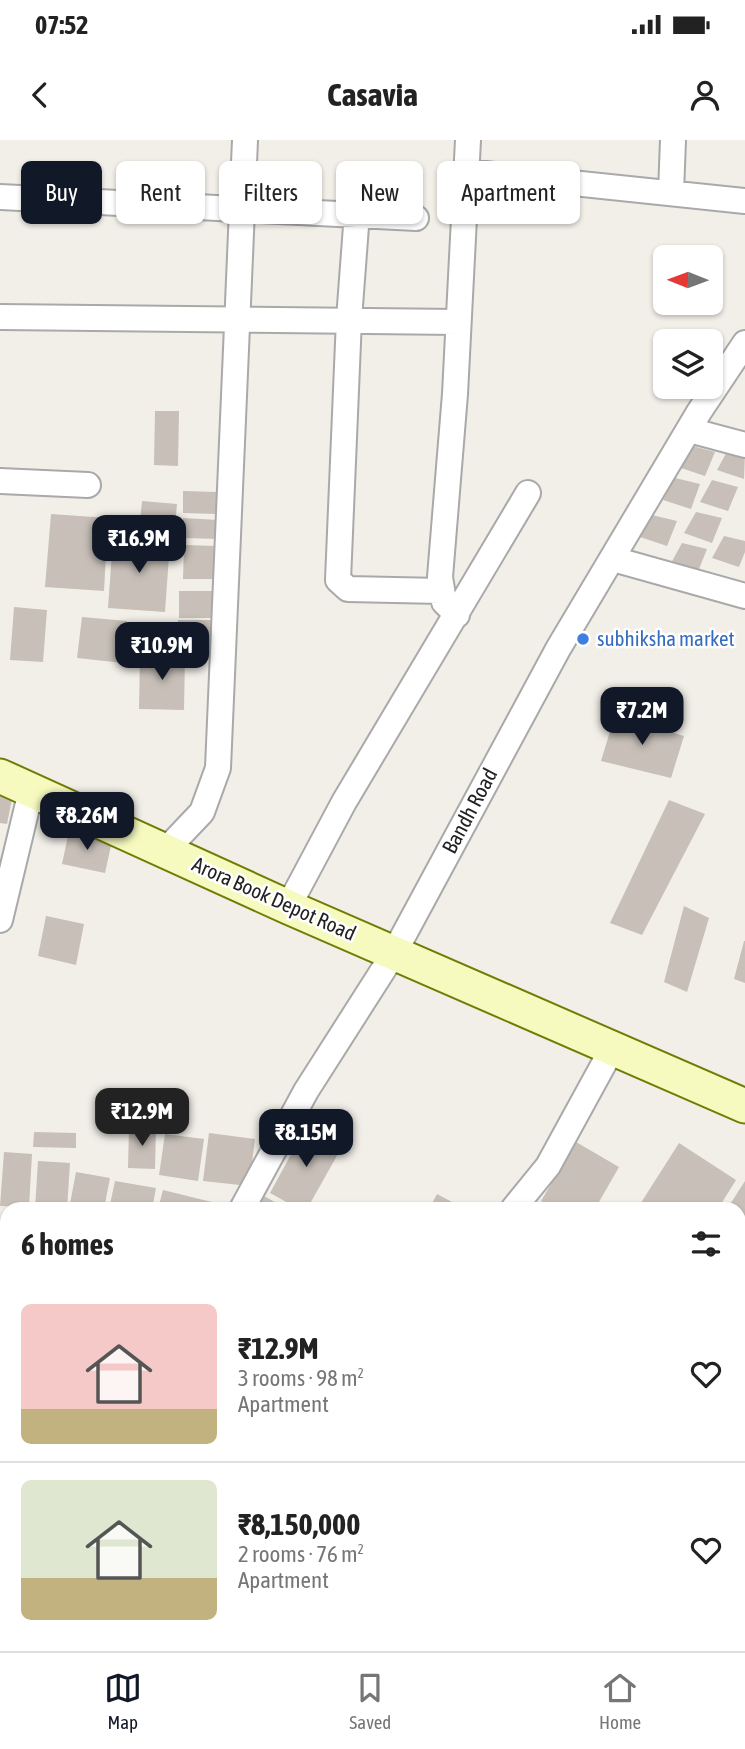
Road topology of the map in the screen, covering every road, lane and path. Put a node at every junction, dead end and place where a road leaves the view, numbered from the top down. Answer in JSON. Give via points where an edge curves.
{"nodes":[{"id":1,"x":245,"y":140,"type":"edge"},
{"id":2,"x":468,"y":140,"type":"edge"},
{"id":3,"x":673,"y":140,"type":"edge"},
{"id":4,"x":244,"y":161,"type":"edge"},
{"id":5,"x":467,"y":161,"type":"edge"},
{"id":6,"x":580,"y":183,"type":"edge"},
{"id":7,"x":671,"y":192,"type":"junction"},
{"id":8,"x":0,"y":197,"type":"edge"},
{"id":9,"x":745,"y":201,"type":"edge"},
{"id":10,"x":219,"y":207,"type":"edge"},
{"id":11,"x":242,"y":224,"type":"edge"},
{"id":12,"x":355,"y":224,"type":"edge"},
{"id":13,"x":464,"y":224,"type":"edge"},
{"id":14,"x":0,"y":317,"type":"edge"},
{"id":15,"x":349,"y":319,"type":"junction"},
{"id":16,"x":239,"y":321,"type":"junction"},
{"id":17,"x":457,"y":322,"type":"junction"},
{"id":18,"x":745,"y":343,"type":"edge"},
{"id":19,"x":689,"y":430,"type":"junction"},
{"id":20,"x":745,"y":445,"type":"edge"},
{"id":21,"x":0,"y":481,"type":"edge"},
{"id":22,"x":88,"y":485,"type":"dead end"},
{"id":23,"x":528,"y":493,"type":"dead end"},
{"id":24,"x":613,"y":559,"type":"junction"},
{"id":25,"x":441,"y":591,"type":"junction"},
{"id":26,"x":745,"y":596,"type":"edge"},
{"id":27,"x":457,"y":615,"type":"junction"},
{"id":28,"x":0,"y":776,"type":"edge"},
{"id":29,"x":30,"y":791,"type":"junction"},
{"id":30,"x":166,"y":850,"type":"junction"},
{"id":31,"x":288,"y":907,"type":"junction"},
{"id":32,"x":0,"y":920,"type":"edge"},
{"id":33,"x":394,"y":953,"type":"junction"},
{"id":34,"x":612,"y":1049,"type":"junction"},
{"id":35,"x":745,"y":1106,"type":"edge"},
{"id":36,"x":246,"y":1202,"type":"edge"},
{"id":37,"x":519,"y":1202,"type":"edge"}],
"edges":[{"from":1,"to":4,"type":"street"},
{"from":2,"to":5,"type":"street"},
{"from":3,"to":7,"type":"street"},
{"from":6,"to":7,"type":"street"},
{"from":7,"to":9,"type":"street"},
{"from":8,"to":10,"type":"street"},
{"from":11,"to":16,"type":"street"},
{"from":12,"to":15,"type":"street"},
{"from":13,"to":17,"type":"street"},
{"from":14,"to":16,"type":"street"},
{"from":15,"to":16,"type":"street"},
{"from":15,"to":17,"type":"street"},
{"from":15,"to":25,"type":"street","via":[[338,580],[348,589]]},
{"from":16,"to":30,"type":"street","via":[[218,768],[202,812]]},
{"from":17,"to":25,"type":"street"},
{"from":18,"to":19,"type":"street","name":"Bandh Road"},
{"from":19,"to":20,"type":"street"},
{"from":19,"to":24,"type":"street","name":"Bandh Road"},
{"from":21,"to":22,"type":"street"},
{"from":23,"to":27,"type":"street"},
{"from":24,"to":26,"type":"street"},
{"from":24,"to":33,"type":"street","name":"Bandh Road","via":[[558,649]]},
{"from":25,"to":27,"type":"street"},
{"from":27,"to":31,"type":"street","via":[[344,802]]},
{"from":28,"to":29,"type":"street","name":"Arora Book Depot Road"},
{"from":29,"to":30,"type":"street","name":"Arora Book Depot Road"},
{"from":29,"to":32,"type":"street"},
{"from":30,"to":31,"type":"street","name":"Arora Book Depot Road"},
{"from":31,"to":33,"type":"street","name":"Arora Book Depot Road"},
{"from":33,"to":34,"type":"street"},
{"from":33,"to":36,"type":"street","name":"Bandh Road","via":[[306,1091]]},
{"from":34,"to":35,"type":"street"},
{"from":34,"to":37,"type":"street","via":[[548,1166]]}]}
